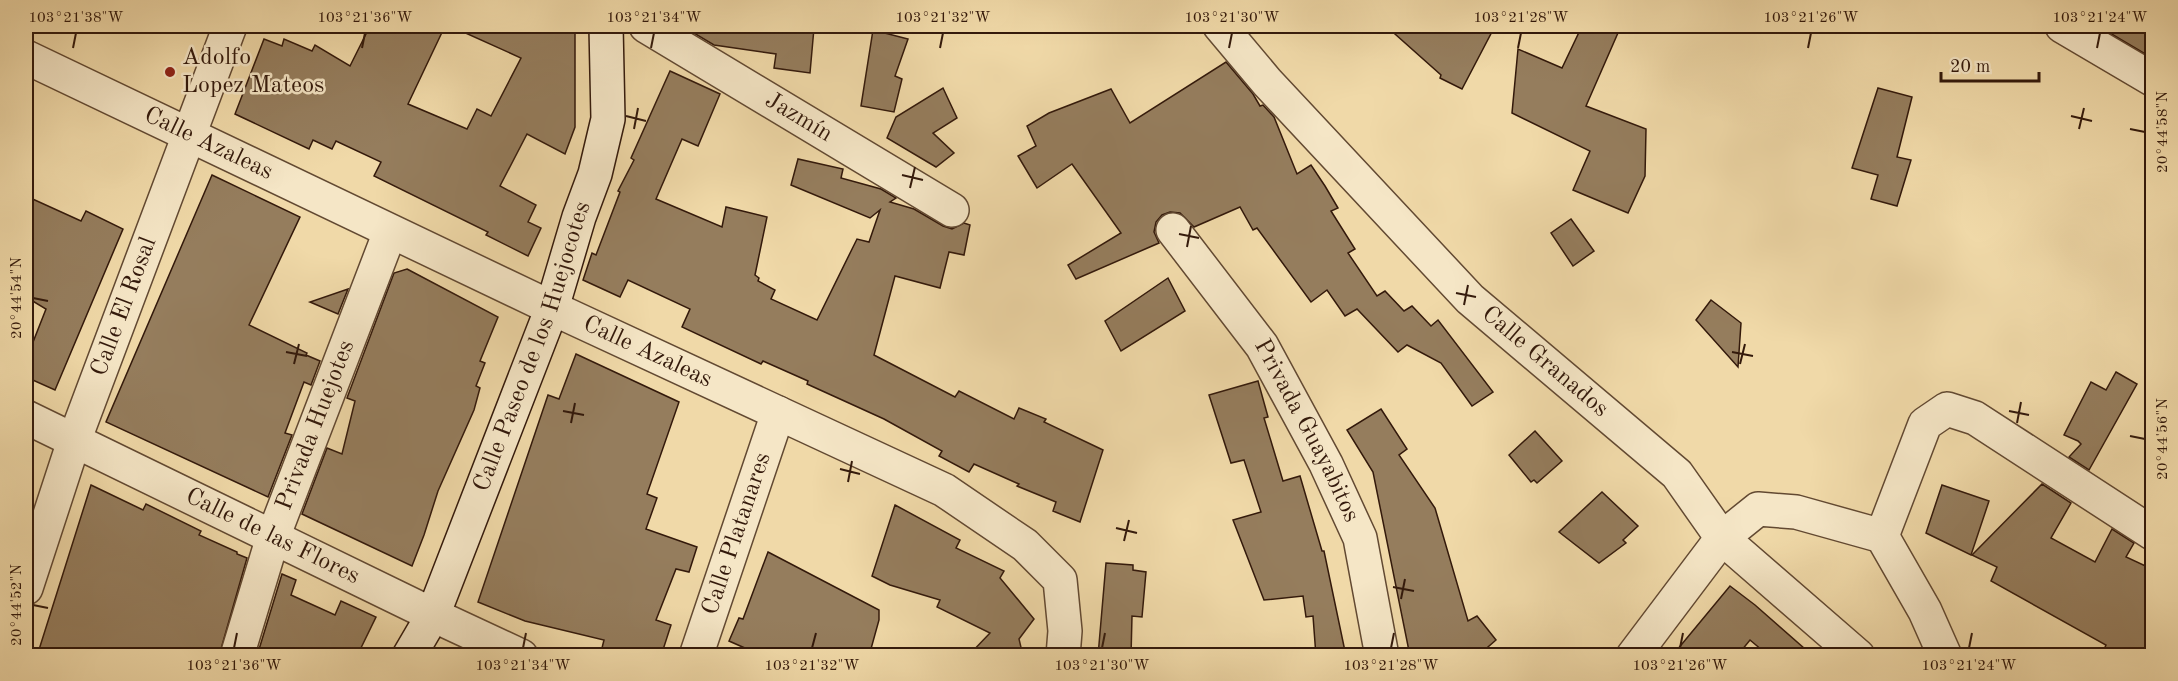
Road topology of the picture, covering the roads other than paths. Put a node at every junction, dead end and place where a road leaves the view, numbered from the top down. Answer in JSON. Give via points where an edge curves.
{"nodes":[{"id":1,"x":230,"y":26,"type":"edge"},
{"id":2,"x":606,"y":26,"type":"edge"},
{"id":3,"x":646,"y":26,"type":"edge"},
{"id":4,"x":1220,"y":26,"type":"edge"},
{"id":5,"x":2062,"y":26,"type":"edge"},
{"id":6,"x":26,"y":57,"type":"edge"},
{"id":7,"x":2152,"y":79,"type":"edge"},
{"id":8,"x":188,"y":136,"type":"junction"},
{"id":9,"x":952,"y":210,"type":"dead end"},
{"id":10,"x":1173,"y":230,"type":"dead end"},
{"id":11,"x":390,"y":232,"type":"junction"},
{"id":12,"x":552,"y":308,"type":"junction"},
{"id":13,"x":778,"y":413,"type":"junction"},
{"id":14,"x":26,"y":417,"type":"edge"},
{"id":15,"x":74,"y":441,"type":"junction"},
{"id":16,"x":2152,"y":532,"type":"edge"},
{"id":17,"x":1882,"y":536,"type":"junction"},
{"id":18,"x":273,"y":537,"type":"junction"},
{"id":19,"x":1722,"y":538,"type":"junction"},
{"id":20,"x":26,"y":588,"type":"edge"},
{"id":21,"x":433,"y":615,"type":"junction"},
{"id":22,"x":237,"y":656,"type":"edge"},
{"id":23,"x":409,"y":656,"type":"edge"},
{"id":24,"x":521,"y":656,"type":"edge"},
{"id":25,"x":696,"y":656,"type":"edge"},
{"id":26,"x":1064,"y":656,"type":"edge"},
{"id":27,"x":1382,"y":656,"type":"edge"},
{"id":28,"x":1633,"y":656,"type":"edge"},
{"id":29,"x":1858,"y":656,"type":"edge"},
{"id":30,"x":1945,"y":656,"type":"edge"}],
"edges":[{"from":1,"to":8,"type":"street","name":"Calle El Rosal"},
{"from":2,"to":12,"type":"street","name":"Calle Paseo de los Huejocotes","via":[[608,119],[595,174]]},
{"from":3,"to":9,"type":"street","name":"Jazmín"},
{"from":4,"to":19,"type":"street","name":"Calle Granados","via":[[1267,82],[1470,299],[1677,474]]},
{"from":5,"to":7,"type":"street"},
{"from":6,"to":8,"type":"street","name":"Calle Azaleas"},
{"from":8,"to":11,"type":"street","name":"Calle Azaleas"},
{"from":8,"to":15,"type":"street","name":"Calle El Rosal"},
{"from":10,"to":27,"type":"street","name":"Privada Guayabitos","via":[[1262,346],[1326,464],[1360,538]]},
{"from":11,"to":12,"type":"street","name":"Calle Azaleas"},
{"from":11,"to":18,"type":"street","name":"Privada Huejotes"},
{"from":12,"to":13,"type":"street","name":"Calle Azaleas"},
{"from":12,"to":21,"type":"street","name":"Calle Paseo de los Huejocotes"},
{"from":13,"to":25,"type":"street","name":"Calle Platanares"},
{"from":13,"to":26,"type":"street","name":"Calle Azaleas","via":[[944,490],[1025,545],[1059,580]]},
{"from":14,"to":15,"type":"street","name":"Calle de las Flores"},
{"from":15,"to":18,"type":"street","name":"Calle de las Flores"},
{"from":15,"to":20,"type":"street","name":"Calle El Rosal"},
{"from":16,"to":17,"type":"street","via":[[1975,418],[1947,409],[1926,424]]},
{"from":17,"to":19,"type":"street","via":[[1796,512],[1758,509]]},
{"from":17,"to":30,"type":"street","via":[[1925,611]]},
{"from":18,"to":21,"type":"street","name":"Calle de las Flores"},
{"from":18,"to":22,"type":"street","name":"Privada Huejotes"},
{"from":19,"to":28,"type":"street"},
{"from":19,"to":29,"type":"street","name":"Calle Granados"},
{"from":21,"to":23,"type":"street","name":"Calle Paseo de los Huejocotes"},
{"from":21,"to":24,"type":"street","name":"Calle de las Flores"}]}
